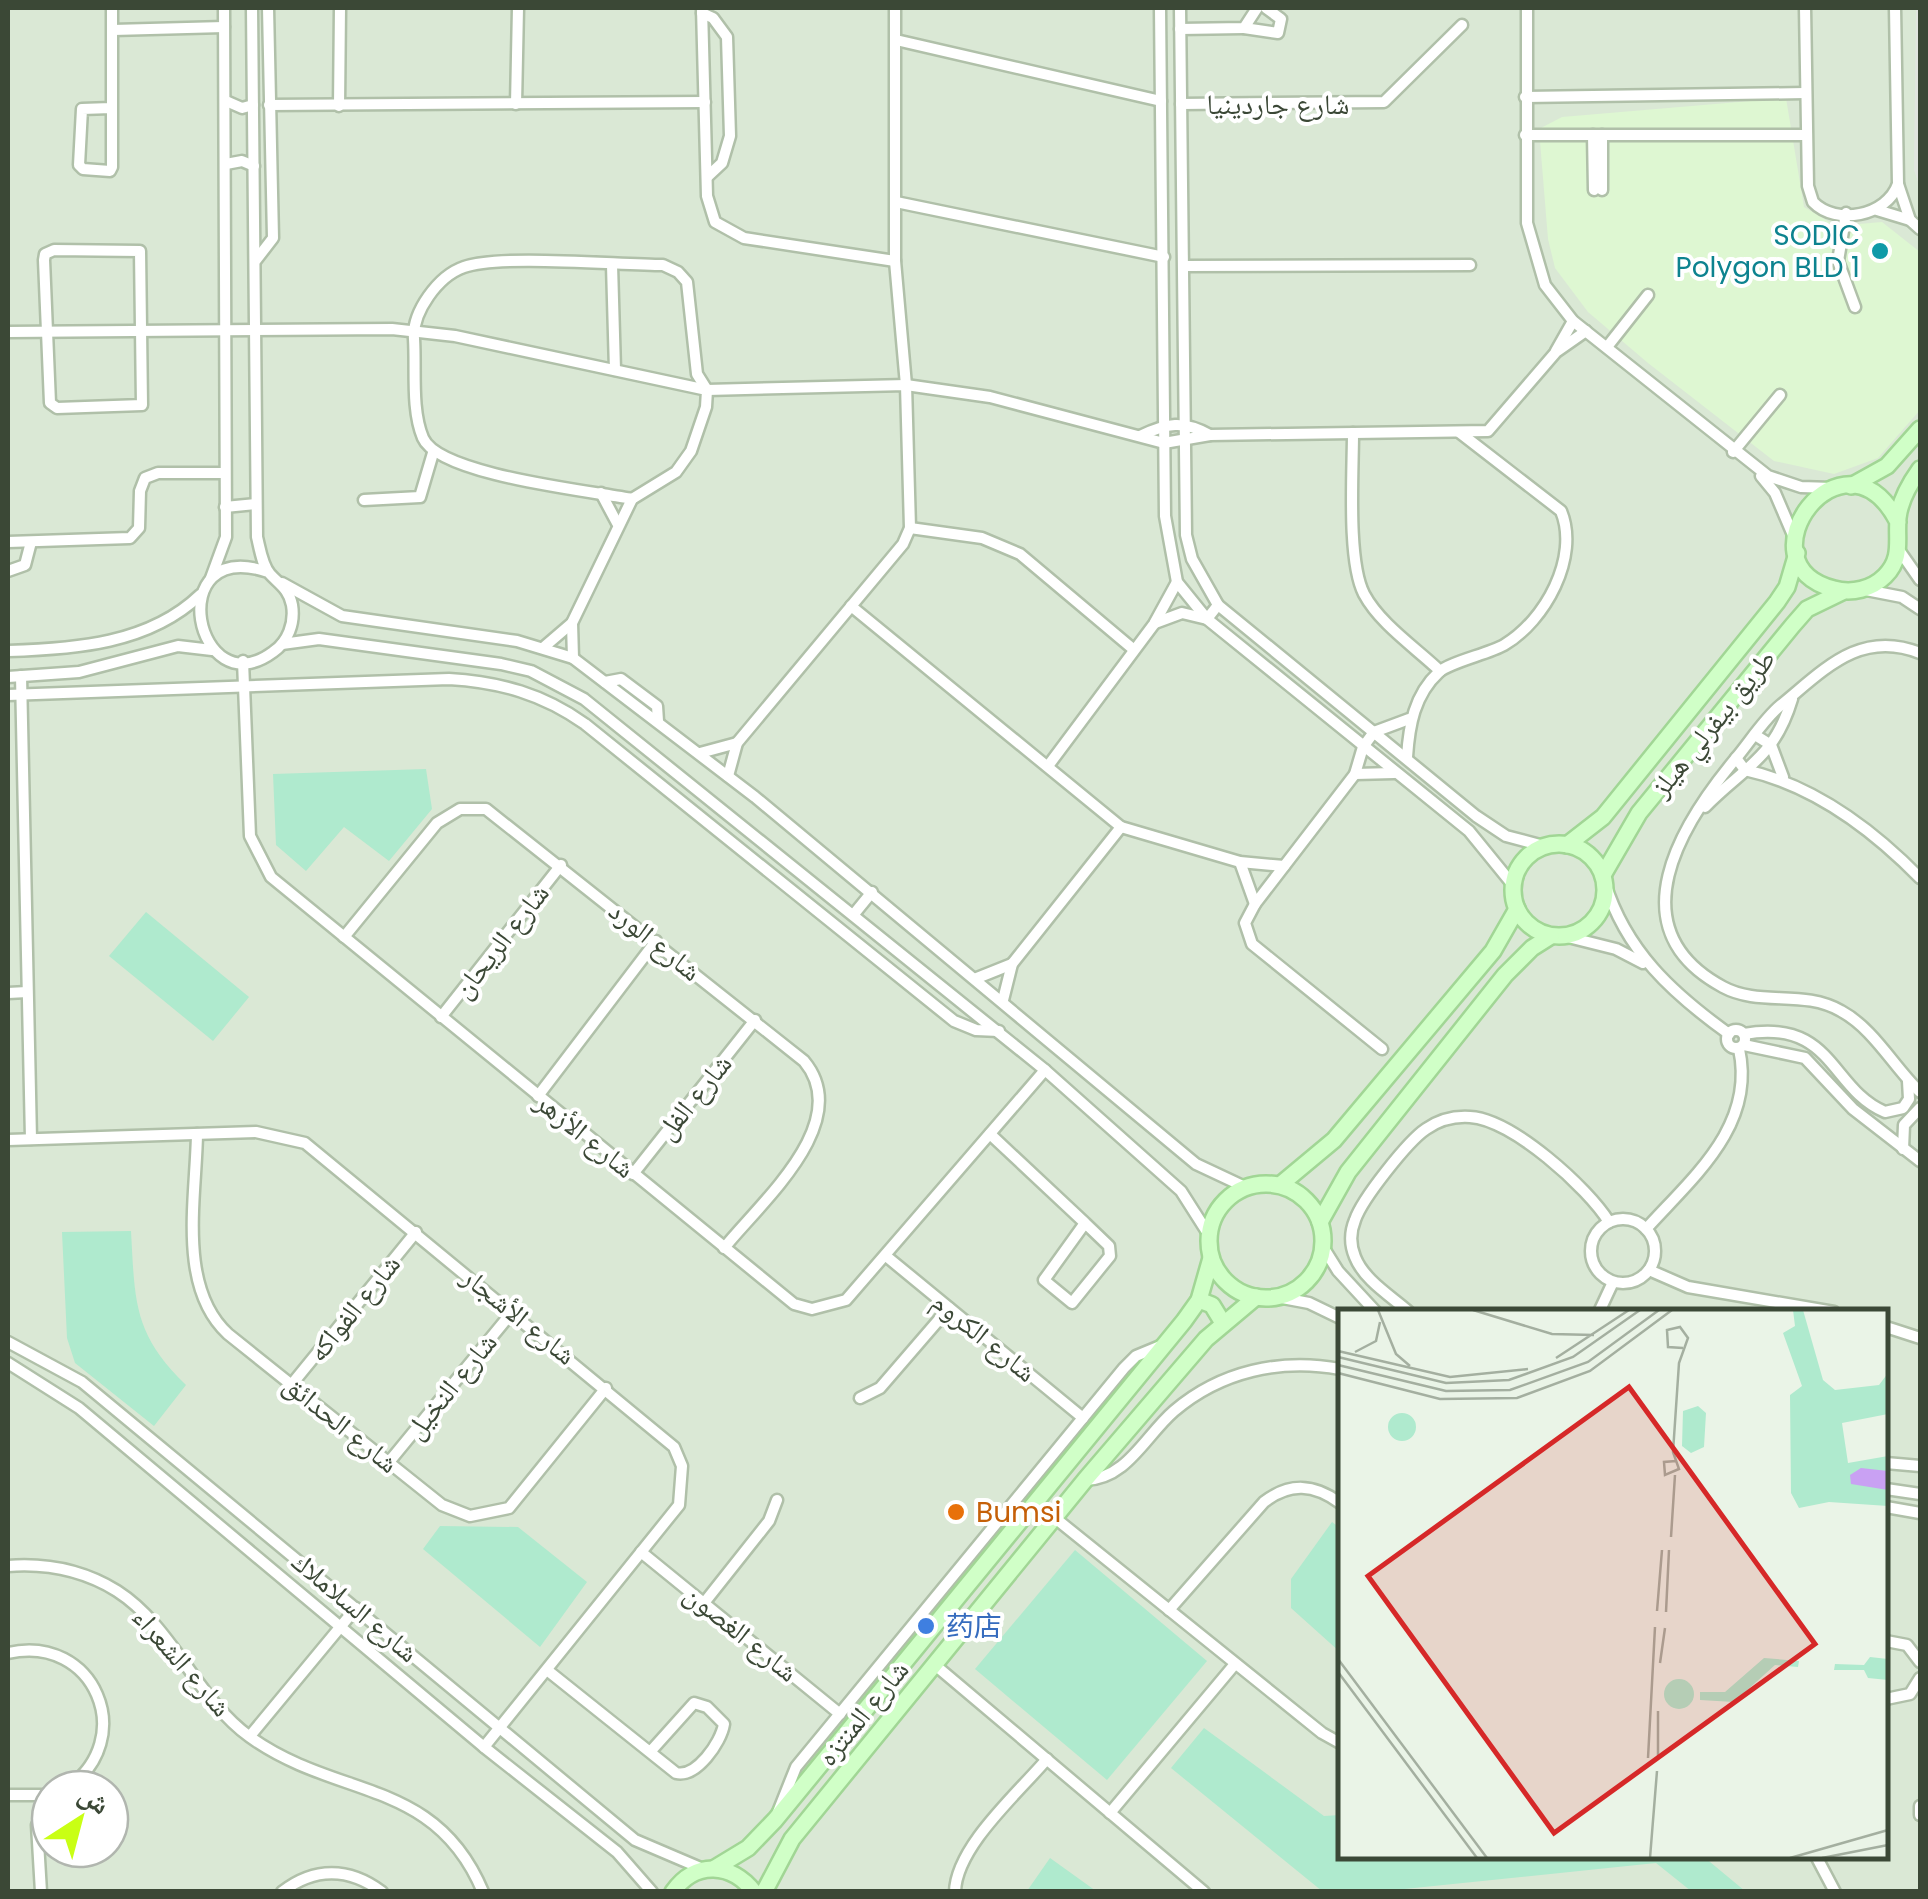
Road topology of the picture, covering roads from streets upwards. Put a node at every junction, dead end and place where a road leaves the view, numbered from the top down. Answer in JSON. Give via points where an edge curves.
{"nodes":[{"id":1,"x":112,"y":8,"type":"edge"},
{"id":2,"x":224,"y":8,"type":"edge"},
{"id":3,"x":252,"y":8,"type":"edge"},
{"id":4,"x":268,"y":8,"type":"edge"},
{"id":5,"x":340,"y":8,"type":"edge"},
{"id":6,"x":518,"y":8,"type":"edge"},
{"id":7,"x":895,"y":8,"type":"edge"},
{"id":8,"x":1160,"y":8,"type":"edge"},
{"id":9,"x":1180,"y":8,"type":"edge"},
{"id":10,"x":1258,"y":8,"type":"edge"},
{"id":11,"x":1266,"y":8,"type":"edge"},
{"id":12,"x":1526,"y":8,"type":"edge"},
{"id":13,"x":1805,"y":8,"type":"edge"},
{"id":14,"x":1895,"y":8,"type":"edge"},
{"id":15,"x":702,"y":10,"type":"edge"},
{"id":16,"x":1462,"y":25,"type":"dead end"},
{"id":17,"x":224,"y":27,"type":"junction"},
{"id":18,"x":1244,"y":28,"type":"junction"},
{"id":19,"x":1180,"y":29,"type":"junction"},
{"id":20,"x":113,"y":30,"type":"junction"},
{"id":21,"x":896,"y":40,"type":"junction"},
{"id":22,"x":1805,"y":93,"type":"junction"},
{"id":23,"x":1525,"y":97,"type":"junction"},
{"id":24,"x":226,"y":101,"type":"junction"},
{"id":25,"x":705,"y":102,"type":"junction"},
{"id":26,"x":1161,"y":102,"type":"junction"},
{"id":27,"x":516,"y":104,"type":"junction"},
{"id":28,"x":1181,"y":104,"type":"junction"},
{"id":29,"x":254,"y":105,"type":"junction"},
{"id":30,"x":270,"y":105,"type":"junction"},
{"id":31,"x":338,"y":106,"type":"junction"},
{"id":32,"x":111,"y":108,"type":"junction"},
{"id":33,"x":1525,"y":135,"type":"junction"},
{"id":34,"x":1597,"y":135,"type":"junction"},
{"id":35,"x":1806,"y":135,"type":"junction"},
{"id":36,"x":226,"y":164,"type":"junction"},
{"id":37,"x":254,"y":166,"type":"junction"},
{"id":38,"x":707,"y":177,"type":"junction"},
{"id":39,"x":1164,"y":179,"type":"junction"},
{"id":40,"x":1182,"y":181,"type":"junction"},
{"id":41,"x":1898,"y":184,"type":"junction"},
{"id":42,"x":1598,"y":190,"type":"dead end"},
{"id":43,"x":896,"y":202,"type":"junction"},
{"id":44,"x":1876,"y":210,"type":"junction"},
{"id":45,"x":1846,"y":214,"type":"junction"},
{"id":46,"x":1910,"y":220,"type":"junction"},
{"id":47,"x":1920,"y":229,"type":"edge"},
{"id":48,"x":1164,"y":258,"type":"junction"},
{"id":49,"x":256,"y":260,"type":"junction"},
{"id":50,"x":895,"y":260,"type":"junction"},
{"id":51,"x":612,"y":265,"type":"junction"},
{"id":52,"x":1470,"y":265,"type":"dead end"},
{"id":53,"x":1185,"y":266,"type":"junction"},
{"id":54,"x":1648,"y":295,"type":"dead end"},
{"id":55,"x":1855,"y":308,"type":"dead end"},
{"id":56,"x":1573,"y":321,"type":"junction"},
{"id":57,"x":227,"y":330,"type":"junction"},
{"id":58,"x":257,"y":330,"type":"junction"},
{"id":59,"x":414,"y":331,"type":"junction"},
{"id":60,"x":1586,"y":331,"type":"junction"},
{"id":61,"x":8,"y":332,"type":"edge"},
{"id":62,"x":46,"y":332,"type":"junction"},
{"id":63,"x":142,"y":332,"type":"junction"},
{"id":64,"x":1607,"y":347,"type":"junction"},
{"id":65,"x":1556,"y":352,"type":"junction"},
{"id":66,"x":615,"y":370,"type":"junction"},
{"id":67,"x":906,"y":385,"type":"junction"},
{"id":68,"x":707,"y":390,"type":"junction"},
{"id":69,"x":1780,"y":395,"type":"dead end"},
{"id":70,"x":1187,"y":423,"type":"junction"},
{"id":71,"x":1165,"y":424,"type":"junction"},
{"id":72,"x":1920,"y":429,"type":"edge"},
{"id":73,"x":1488,"y":431,"type":"junction"},
{"id":74,"x":1459,"y":432,"type":"junction"},
{"id":75,"x":1353,"y":433,"type":"junction"},
{"id":76,"x":1210,"y":435,"type":"junction"},
{"id":77,"x":1139,"y":436,"type":"junction"},
{"id":78,"x":1188,"y":440,"type":"junction"},
{"id":79,"x":1164,"y":443,"type":"junction"},
{"id":80,"x":1734,"y":451,"type":"junction"},
{"id":81,"x":433,"y":452,"type":"junction"},
{"id":82,"x":1496,"y":458,"type":"junction"},
{"id":83,"x":1920,"y":469,"type":"edge"},
{"id":84,"x":225,"y":473,"type":"junction"},
{"id":85,"x":1850,"y":486,"type":"junction"},
{"id":86,"x":1833,"y":488,"type":"junction"},
{"id":87,"x":601,"y":493,"type":"junction"},
{"id":88,"x":632,"y":499,"type":"junction"},
{"id":89,"x":364,"y":500,"type":"dead end"},
{"id":90,"x":256,"y":504,"type":"junction"},
{"id":91,"x":224,"y":507,"type":"junction"},
{"id":92,"x":1898,"y":522,"type":"junction"},
{"id":93,"x":616,"y":523,"type":"junction"},
{"id":94,"x":910,"y":528,"type":"junction"},
{"id":95,"x":8,"y":542,"type":"edge"},
{"id":96,"x":31,"y":542,"type":"junction"},
{"id":97,"x":1796,"y":546,"type":"junction"},
{"id":98,"x":1899,"y":550,"type":"junction"},
{"id":99,"x":8,"y":571,"type":"edge"},
{"id":100,"x":268,"y":572,"type":"junction"},
{"id":101,"x":1920,"y":580,"type":"edge"},
{"id":102,"x":1177,"y":582,"type":"junction"},
{"id":103,"x":282,"y":583,"type":"junction"},
{"id":104,"x":207,"y":586,"type":"junction"},
{"id":105,"x":1852,"y":591,"type":"junction"},
{"id":106,"x":1218,"y":605,"type":"junction"},
{"id":107,"x":851,"y":606,"type":"junction"},
{"id":108,"x":1920,"y":609,"type":"edge"},
{"id":109,"x":1206,"y":619,"type":"junction"},
{"id":110,"x":572,"y":623,"type":"junction"},
{"id":111,"x":1154,"y":624,"type":"junction"},
{"id":112,"x":282,"y":644,"type":"junction"},
{"id":113,"x":544,"y":646,"type":"junction"},
{"id":114,"x":1133,"y":649,"type":"junction"},
{"id":115,"x":8,"y":650,"type":"edge"},
{"id":116,"x":216,"y":651,"type":"junction"},
{"id":117,"x":1920,"y":653,"type":"edge"},
{"id":118,"x":573,"y":658,"type":"junction"},
{"id":119,"x":243,"y":662,"type":"junction"},
{"id":120,"x":1440,"y":670,"type":"junction"},
{"id":121,"x":21,"y":676,"type":"junction"},
{"id":122,"x":8,"y":677,"type":"edge"},
{"id":123,"x":245,"y":685,"type":"junction"},
{"id":124,"x":21,"y":695,"type":"junction"},
{"id":125,"x":8,"y":696,"type":"edge"},
{"id":126,"x":1792,"y":698,"type":"junction"},
{"id":127,"x":1408,"y":719,"type":"junction"},
{"id":128,"x":1374,"y":732,"type":"junction"},
{"id":129,"x":1755,"y":735,"type":"junction"},
{"id":130,"x":737,"y":743,"type":"junction"},
{"id":131,"x":1770,"y":745,"type":"junction"},
{"id":132,"x":1363,"y":747,"type":"junction"},
{"id":133,"x":700,"y":753,"type":"junction"},
{"id":134,"x":1407,"y":757,"type":"junction"},
{"id":135,"x":1736,"y":758,"type":"junction"},
{"id":136,"x":1048,"y":766,"type":"junction"},
{"id":137,"x":1750,"y":772,"type":"junction"},
{"id":138,"x":1394,"y":773,"type":"junction"},
{"id":139,"x":1355,"y":774,"type":"junction"},
{"id":140,"x":728,"y":776,"type":"junction"},
{"id":141,"x":1784,"y":778,"type":"junction"},
{"id":142,"x":1694,"y":818,"type":"junction"},
{"id":143,"x":1122,"y":827,"type":"junction"},
{"id":144,"x":1567,"y":844,"type":"junction"},
{"id":145,"x":1544,"y":846,"type":"junction"},
{"id":146,"x":1240,"y":862,"type":"junction"},
{"id":147,"x":561,"y":865,"type":"junction"},
{"id":148,"x":1284,"y":866,"type":"junction"},
{"id":149,"x":1920,"y":878,"type":"edge"},
{"id":150,"x":1604,"y":879,"type":"junction"},
{"id":151,"x":1513,"y":885,"type":"junction"},
{"id":152,"x":872,"y":892,"type":"junction"},
{"id":153,"x":1255,"y":904,"type":"junction"},
{"id":154,"x":1517,"y":909,"type":"junction"},
{"id":155,"x":854,"y":914,"type":"junction"},
{"id":156,"x":1557,"y":936,"type":"junction"},
{"id":157,"x":344,"y":937,"type":"junction"},
{"id":158,"x":656,"y":942,"type":"junction"},
{"id":159,"x":1012,"y":964,"type":"junction"},
{"id":160,"x":1648,"y":965,"type":"junction"},
{"id":161,"x":977,"y":978,"type":"junction"},
{"id":162,"x":28,"y":992,"type":"junction"},
{"id":163,"x":8,"y":993,"type":"edge"},
{"id":164,"x":1003,"y":1000,"type":"junction"},
{"id":165,"x":441,"y":1017,"type":"junction"},
{"id":166,"x":755,"y":1020,"type":"junction"},
{"id":167,"x":999,"y":1031,"type":"junction"},
{"id":168,"x":1742,"y":1042,"type":"junction"},
{"id":169,"x":1382,"y":1049,"type":"dead end"},
{"id":170,"x":1044,"y":1070,"type":"junction"},
{"id":171,"x":1908,"y":1080,"type":"junction"},
{"id":172,"x":1920,"y":1092,"type":"edge"},
{"id":173,"x":538,"y":1096,"type":"junction"},
{"id":174,"x":1911,"y":1111,"type":"edge"},
{"id":175,"x":197,"y":1134,"type":"junction"},
{"id":176,"x":990,"y":1134,"type":"junction"},
{"id":177,"x":8,"y":1140,"type":"edge"},
{"id":178,"x":31,"y":1140,"type":"junction"},
{"id":179,"x":1903,"y":1149,"type":"junction"},
{"id":180,"x":1920,"y":1161,"type":"edge"},
{"id":181,"x":632,"y":1174,"type":"junction"},
{"id":182,"x":1280,"y":1185,"type":"junction"},
{"id":183,"x":1246,"y":1187,"type":"junction"},
{"id":184,"x":1320,"y":1222,"type":"junction"},
{"id":185,"x":1609,"y":1222,"type":"junction"},
{"id":186,"x":1085,"y":1223,"type":"junction"},
{"id":187,"x":1646,"y":1229,"type":"junction"},
{"id":188,"x":416,"y":1232,"type":"junction"},
{"id":189,"x":1209,"y":1236,"type":"junction"},
{"id":190,"x":1323,"y":1247,"type":"junction"},
{"id":191,"x":724,"y":1248,"type":"junction"},
{"id":192,"x":886,"y":1256,"type":"junction"},
{"id":193,"x":1211,"y":1258,"type":"junction"},
{"id":194,"x":1649,"y":1270,"type":"junction"},
{"id":195,"x":1613,"y":1282,"type":"junction"},
{"id":196,"x":1256,"y":1297,"type":"junction"},
{"id":197,"x":1277,"y":1297,"type":"junction"},
{"id":198,"x":1198,"y":1300,"type":"junction"},
{"id":199,"x":949,"y":1308,"type":"junction"},
{"id":200,"x":1373,"y":1309,"type":"edge"},
{"id":201,"x":1406,"y":1309,"type":"edge"},
{"id":202,"x":1601,"y":1309,"type":"edge"},
{"id":203,"x":1816,"y":1309,"type":"edge"},
{"id":204,"x":512,"y":1311,"type":"junction"},
{"id":205,"x":1338,"y":1317,"type":"edge"},
{"id":206,"x":1224,"y":1322,"type":"junction"},
{"id":207,"x":1888,"y":1328,"type":"edge"},
{"id":208,"x":1920,"y":1338,"type":"edge"},
{"id":209,"x":8,"y":1342,"type":"edge"},
{"id":210,"x":1166,"y":1344,"type":"junction"},
{"id":211,"x":8,"y":1363,"type":"edge"},
{"id":212,"x":1338,"y":1369,"type":"edge"},
{"id":213,"x":292,"y":1384,"type":"junction"},
{"id":214,"x":606,"y":1388,"type":"junction"},
{"id":215,"x":860,"y":1398,"type":"dead end"},
{"id":216,"x":1082,"y":1418,"type":"junction"},
{"id":217,"x":389,"y":1462,"type":"junction"},
{"id":218,"x":1888,"y":1463,"type":"edge"},
{"id":219,"x":1066,"y":1464,"type":"junction"},
{"id":220,"x":1920,"y":1466,"type":"edge"},
{"id":221,"x":1085,"y":1480,"type":"junction"},
{"id":222,"x":1888,"y":1488,"type":"edge"},
{"id":223,"x":1920,"y":1494,"type":"edge"},
{"id":224,"x":777,"y":1500,"type":"dead end"},
{"id":225,"x":1338,"y":1502,"type":"edge"},
{"id":226,"x":1888,"y":1507,"type":"edge"},
{"id":227,"x":1920,"y":1513,"type":"edge"},
{"id":228,"x":1056,"y":1518,"type":"junction"},
{"id":229,"x":642,"y":1552,"type":"junction"},
{"id":230,"x":8,"y":1566,"type":"edge"},
{"id":231,"x":704,"y":1603,"type":"junction"},
{"id":232,"x":356,"y":1608,"type":"junction"},
{"id":233,"x":1169,"y":1610,"type":"junction"},
{"id":234,"x":340,"y":1626,"type":"junction"},
{"id":235,"x":1888,"y":1641,"type":"edge"},
{"id":236,"x":8,"y":1653,"type":"edge"},
{"id":237,"x":1920,"y":1662,"type":"edge"},
{"id":238,"x":1236,"y":1664,"type":"junction"},
{"id":239,"x":935,"y":1665,"type":"junction"},
{"id":240,"x":546,"y":1670,"type":"junction"},
{"id":241,"x":1920,"y":1678,"type":"edge"},
{"id":242,"x":878,"y":1696,"type":"junction"},
{"id":243,"x":1888,"y":1699,"type":"edge"},
{"id":244,"x":899,"y":1712,"type":"junction"},
{"id":245,"x":840,"y":1714,"type":"junction"},
{"id":246,"x":500,"y":1727,"type":"junction"},
{"id":247,"x":250,"y":1736,"type":"junction"},
{"id":248,"x":1338,"y":1742,"type":"edge"},
{"id":249,"x":484,"y":1748,"type":"junction"},
{"id":250,"x":650,"y":1752,"type":"junction"},
{"id":251,"x":1048,"y":1760,"type":"junction"},
{"id":252,"x":88,"y":1769,"type":"edge"},
{"id":253,"x":13,"y":1797,"type":"edge"},
{"id":254,"x":1920,"y":1806,"type":"edge"},
{"id":255,"x":1110,"y":1813,"type":"junction"},
{"id":256,"x":1920,"y":1814,"type":"edge"},
{"id":257,"x":30,"y":1816,"type":"edge"},
{"id":258,"x":775,"y":1820,"type":"junction"},
{"id":259,"x":1818,"y":1859,"type":"edge"},
{"id":260,"x":710,"y":1869,"type":"junction"},
{"id":261,"x":282,"y":1892,"type":"edge"},
{"id":262,"x":382,"y":1892,"type":"edge"},
{"id":263,"x":484,"y":1892,"type":"edge"},
{"id":264,"x":652,"y":1892,"type":"edge"},
{"id":265,"x":673,"y":1892,"type":"edge"},
{"id":266,"x":754,"y":1892,"type":"edge"},
{"id":267,"x":764,"y":1892,"type":"edge"},
{"id":268,"x":955,"y":1892,"type":"edge"},
{"id":269,"x":1204,"y":1892,"type":"edge"},
{"id":270,"x":1834,"y":1892,"type":"edge"}],
"edges":[{"from":1,"to":20,"type":"street"},
{"from":2,"to":17,"type":"street"},
{"from":3,"to":29,"type":"street"},
{"from":4,"to":30,"type":"street"},
{"from":5,"to":31,"type":"street"},
{"from":6,"to":27,"type":"street"},
{"from":7,"to":21,"type":"street"},
{"from":8,"to":26,"type":"street"},
{"from":9,"to":19,"type":"street"},
{"from":10,"to":18,"type":"street"},
{"from":11,"to":18,"type":"street","via":[[1281,19],[1280,30]]},
{"from":12,"to":23,"type":"street"},
{"from":13,"to":22,"type":"street"},
{"from":14,"to":41,"type":"street"},
{"from":15,"to":25,"type":"street"},
{"from":15,"to":38,"type":"street","via":[[727,37],[729,100],[728,150]]},
{"from":16,"to":28,"type":"street","name":"شارع جاردينيا","via":[[1384,102]]},
{"from":17,"to":20,"type":"street"},
{"from":17,"to":24,"type":"street"},
{"from":18,"to":19,"type":"street"},
{"from":19,"to":28,"type":"street"},
{"from":20,"to":32,"type":"street"},
{"from":21,"to":26,"type":"street"},
{"from":21,"to":43,"type":"street"},
{"from":22,"to":23,"type":"street"},
{"from":22,"to":35,"type":"street"},
{"from":23,"to":33,"type":"street"},
{"from":24,"to":29,"type":"street"},
{"from":24,"to":36,"type":"street"},
{"from":25,"to":27,"type":"street"},
{"from":25,"to":38,"type":"street"},
{"from":26,"to":39,"type":"street"},
{"from":27,"to":31,"type":"street"},
{"from":28,"to":40,"type":"street"},
{"from":29,"to":37,"type":"street"},
{"from":30,"to":31,"type":"street"},
{"from":30,"to":49,"type":"street","via":[[273,238]]},
{"from":32,"to":32,"type":"street","via":[[112,169],[83,170],[82,109]]},
{"from":33,"to":34,"type":"street"},
{"from":33,"to":56,"type":"street","via":[[1530,241],[1545,285]]},
{"from":34,"to":35,"type":"street"},
{"from":34,"to":42,"type":"street"},
{"from":35,"to":45,"type":"street","via":[[1809,194],[1827,212]]},
{"from":36,"to":37,"type":"street"},
{"from":36,"to":57,"type":"street"},
{"from":37,"to":49,"type":"street"},
{"from":38,"to":50,"type":"street","via":[[709,211],[726,232]]},
{"from":39,"to":40,"type":"street"},
{"from":39,"to":48,"type":"street"},
{"from":40,"to":53,"type":"street"},
{"from":41,"to":44,"type":"street"},
{"from":41,"to":46,"type":"street"},
{"from":43,"to":48,"type":"street"},
{"from":43,"to":50,"type":"street"},
{"from":44,"to":45,"type":"street"},
{"from":44,"to":46,"type":"street"},
{"from":45,"to":55,"type":"street","via":[[1838,261]]},
{"from":46,"to":47,"type":"street"},
{"from":48,"to":71,"type":"street"},
{"from":49,"to":58,"type":"street"},
{"from":50,"to":67,"type":"street"},
{"from":51,"to":59,"type":"street","via":[[463,267],[431,294]]},
{"from":51,"to":66,"type":"street"},
{"from":51,"to":68,"type":"street","via":[[663,265],[683,276],[697,374]]},
{"from":52,"to":53,"type":"street"},
{"from":53,"to":70,"type":"street"},
{"from":54,"to":64,"type":"street"},
{"from":56,"to":60,"type":"street"},
{"from":56,"to":65,"type":"street"},
{"from":57,"to":58,"type":"street"},
{"from":57,"to":63,"type":"street"},
{"from":57,"to":84,"type":"street"},
{"from":58,"to":59,"type":"street"},
{"from":58,"to":90,"type":"street"},
{"from":59,"to":66,"type":"street"},
{"from":59,"to":81,"type":"street","via":[[419,420]]},
{"from":60,"to":64,"type":"street"},
{"from":60,"to":65,"type":"street"},
{"from":61,"to":62,"type":"street"},
{"from":62,"to":63,"type":"street"},
{"from":62,"to":63,"type":"street","via":[[50,403],[57,408],[142,405]]},
{"from":62,"to":63,"type":"street","via":[[45,254],[135,250],[142,255]]},
{"from":64,"to":80,"type":"street"},
{"from":65,"to":73,"type":"street"},
{"from":66,"to":68,"type":"street"},
{"from":67,"to":68,"type":"street"},
{"from":67,"to":77,"type":"street","via":[[990,397]]},
{"from":67,"to":94,"type":"street"},
{"from":68,"to":88,"type":"street","via":[[704,417],[683,462],[664,482]]},
{"from":69,"to":80,"type":"street"},
{"from":70,"to":71,"type":"street"},
{"from":70,"to":76,"type":"street"},
{"from":70,"to":78,"type":"street"},
{"from":71,"to":77,"type":"street"},
{"from":71,"to":79,"type":"street"},
{"from":72,"to":85,"type":"street","via":[[1887,466]]},
{"from":73,"to":74,"type":"street"},
{"from":73,"to":82,"type":"street"},
{"from":74,"to":75,"type":"street"},
{"from":74,"to":82,"type":"street"},
{"from":75,"to":76,"type":"street"},
{"from":75,"to":120,"type":"street","via":[[1360,584],[1378,613]]},
{"from":76,"to":78,"type":"street"},
{"from":77,"to":79,"type":"street"},
{"from":78,"to":79,"type":"street"},
{"from":78,"to":106,"type":"street","via":[[1186,536]]},
{"from":79,"to":102,"type":"street","via":[[1165,516]]},
{"from":80,"to":86,"type":"street","via":[[1776,480]]},
{"from":80,"to":97,"type":"street","via":[[1768,483]]},
{"from":81,"to":87,"type":"street","via":[[471,469]]},
{"from":81,"to":89,"type":"street","via":[[420,496]]},
{"from":82,"to":120,"type":"street","via":[[1561,511],[1566,554],[1546,600],[1508,643]]},
{"from":83,"to":92,"type":"street"},
{"from":84,"to":91,"type":"street"},
{"from":84,"to":96,"type":"street","via":[[145,478],[139,528],[130,538]]},
{"from":85,"to":86,"type":"street"},
{"from":85,"to":92,"type":"street","via":[[1880,497]]},
{"from":86,"to":97,"type":"street","via":[[1805,506]]},
{"from":87,"to":88,"type":"street"},
{"from":87,"to":93,"type":"street"},
{"from":88,"to":93,"type":"street"},
{"from":90,"to":91,"type":"street"},
{"from":90,"to":100,"type":"street"},
{"from":91,"to":104,"type":"street","via":[[224,554]]},
{"from":92,"to":98,"type":"street"},
{"from":93,"to":110,"type":"street"},
{"from":94,"to":107,"type":"street"},
{"from":94,"to":114,"type":"street","via":[[1002,544]]},
{"from":95,"to":96,"type":"street"},
{"from":96,"to":99,"type":"street","via":[[25,565]]},
{"from":97,"to":105,"type":"street","via":[[1814,580]]},
{"from":97,"to":144,"type":"street","name":"طريق بيفرلي هيلز","via":[[1778,602],[1603,817]]},
{"from":98,"to":101,"type":"street"},
{"from":98,"to":105,"type":"street","via":[[1885,576]]},
{"from":100,"to":103,"type":"street"},
{"from":100,"to":104,"type":"street","via":[[237,567]]},
{"from":102,"to":109,"type":"street"},
{"from":102,"to":111,"type":"street"},
{"from":103,"to":112,"type":"street","via":[[292,607]]},
{"from":103,"to":113,"type":"street","via":[[342,616]]},
{"from":104,"to":115,"type":"street","via":[[170,617],[126,636]]},
{"from":104,"to":116,"type":"street","via":[[198,623]]},
{"from":105,"to":108,"type":"street","via":[[1902,597]]},
{"from":105,"to":150,"type":"street","name":"طريق بيفرلي هيلز","via":[[1807,609],[1793,624],[1638,814]]},
{"from":106,"to":109,"type":"street"},
{"from":106,"to":128,"type":"street"},
{"from":107,"to":130,"type":"street"},
{"from":107,"to":136,"type":"street"},
{"from":109,"to":111,"type":"street","via":[[1182,613]]},
{"from":109,"to":132,"type":"street"},
{"from":110,"to":113,"type":"street"},
{"from":110,"to":118,"type":"street"},
{"from":111,"to":114,"type":"street"},
{"from":112,"to":119,"type":"street"},
{"from":112,"to":155,"type":"street","via":[[319,639],[502,664],[558,683]]},
{"from":113,"to":118,"type":"street"},
{"from":114,"to":136,"type":"street"},
{"from":116,"to":119,"type":"street"},
{"from":116,"to":121,"type":"street","via":[[178,646],[90,670]]},
{"from":117,"to":126,"type":"street","via":[[1856,649],[1818,670]]},
{"from":118,"to":133,"type":"street"},
{"from":119,"to":123,"type":"street","name":"شارع الأزهر"},
{"from":120,"to":127,"type":"street"},
{"from":121,"to":122,"type":"street"},
{"from":121,"to":124,"type":"street"},
{"from":123,"to":124,"type":"street"},
{"from":123,"to":157,"type":"street","name":"شارع الأزهر","via":[[254,852],[270,877]]},
{"from":123,"to":167,"type":"street","via":[[449,678],[539,696],[599,736],[954,1020]]},
{"from":124,"to":125,"type":"street"},
{"from":124,"to":162,"type":"street"},
{"from":126,"to":129,"type":"street"},
{"from":126,"to":131,"type":"street"},
{"from":127,"to":128,"type":"street"},
{"from":127,"to":134,"type":"street"},
{"from":128,"to":132,"type":"street"},
{"from":128,"to":134,"type":"street"},
{"from":129,"to":131,"type":"street"},
{"from":129,"to":135,"type":"street"},
{"from":130,"to":133,"type":"street"},
{"from":130,"to":140,"type":"street"},
{"from":131,"to":137,"type":"street"},
{"from":131,"to":141,"type":"street"},
{"from":132,"to":138,"type":"street"},
{"from":132,"to":139,"type":"street"},
{"from":133,"to":140,"type":"street"},
{"from":134,"to":145,"type":"street","via":[[1488,826]]},
{"from":135,"to":137,"type":"street"},
{"from":135,"to":142,"type":"street"},
{"from":136,"to":143,"type":"street"},
{"from":137,"to":141,"type":"street"},
{"from":137,"to":142,"type":"street"},
{"from":138,"to":139,"type":"street"},
{"from":138,"to":151,"type":"street","via":[[1480,841]]},
{"from":139,"to":148,"type":"street"},
{"from":140,"to":152,"type":"street"},
{"from":141,"to":149,"type":"street","via":[[1858,823]]},
{"from":142,"to":171,"type":"street","via":[[1666,869],[1664,898],[1682,952],[1726,989],[1754,998],[1804,997],[1842,1011],[1873,1036]]},
{"from":143,"to":146,"type":"street"},
{"from":143,"to":159,"type":"street"},
{"from":144,"to":145,"type":"street"},
{"from":144,"to":150,"type":"street","via":[[1590,855]]},
{"from":145,"to":151,"type":"street","via":[[1523,861]]},
{"from":146,"to":148,"type":"street"},
{"from":146,"to":153,"type":"street"},
{"from":147,"to":157,"type":"street","name":"شارع الورد","via":[[498,814],[460,809],[437,822]]},
{"from":147,"to":158,"type":"street","name":"شارع الورد"},
{"from":147,"to":165,"type":"street","name":"شارع الريحان"},
{"from":148,"to":153,"type":"street"},
{"from":150,"to":156,"type":"street","via":[[1600,912],[1591,924]]},
{"from":150,"to":160,"type":"street","via":[[1614,912]]},
{"from":151,"to":154,"type":"street"},
{"from":152,"to":155,"type":"street"},
{"from":152,"to":161,"type":"street"},
{"from":153,"to":169,"type":"street","via":[[1245,922],[1252,944]]},
{"from":154,"to":156,"type":"street","via":[[1525,922]]},
{"from":154,"to":182,"type":"street","via":[[1483,963],[1334,1140]]},
{"from":155,"to":167,"type":"street"},
{"from":156,"to":160,"type":"street","via":[[1616,948]]},
{"from":156,"to":184,"type":"street","via":[[1532,948],[1506,975],[1348,1172]]},
{"from":157,"to":165,"type":"street","name":"شارع الأزهر"},
{"from":158,"to":166,"type":"street","name":"شارع الورد"},
{"from":158,"to":173,"type":"street"},
{"from":159,"to":161,"type":"street"},
{"from":159,"to":164,"type":"street"},
{"from":160,"to":168,"type":"street","via":[[1729,1034],[1729,1045]]},
{"from":161,"to":164,"type":"street"},
{"from":162,"to":163,"type":"street"},
{"from":162,"to":178,"type":"street"},
{"from":164,"to":183,"type":"street","via":[[1196,1164]]},
{"from":165,"to":173,"type":"street","name":"شارع الأزهر"},
{"from":166,"to":181,"type":"street","name":"شارع الفل"},
{"from":166,"to":191,"type":"street","name":"شارع الورد","via":[[811,1068],[822,1107],[813,1136]]},
{"from":167,"to":170,"type":"street"},
{"from":168,"to":174,"type":"street","via":[[1764,1030],[1798,1038],[1826,1055],[1876,1109]]},
{"from":168,"to":179,"type":"street","via":[[1805,1058]]},
{"from":168,"to":187,"type":"street","via":[[1742,1087],[1729,1132]]},
{"from":170,"to":176,"type":"street","name":"شارع الأزهر"},
{"from":170,"to":189,"type":"street","via":[[1181,1191]]},
{"from":171,"to":172,"type":"street"},
{"from":171,"to":174,"type":"street"},
{"from":173,"to":181,"type":"street","name":"شارع الأزهر"},
{"from":174,"to":179,"type":"street"},
{"from":175,"to":178,"type":"street","name":"شارع الأشجار"},
{"from":175,"to":188,"type":"street","name":"شارع الأشجار","via":[[273,1132],[305,1143]]},
{"from":175,"to":213,"type":"street","name":"شارع الحدائق","via":[[196,1270],[204,1306],[228,1334]]},
{"from":176,"to":186,"type":"street"},
{"from":176,"to":192,"type":"street","name":"شارع الأزهر"},
{"from":177,"to":178,"type":"street","name":"شارع الأشجار"},
{"from":179,"to":180,"type":"street"},
{"from":181,"to":191,"type":"street","name":"شارع الأزهر"},
{"from":182,"to":183,"type":"street"},
{"from":182,"to":184,"type":"street","via":[[1304,1198]]},
{"from":183,"to":189,"type":"street","via":[[1224,1201]]},
{"from":184,"to":190,"type":"street"},
{"from":185,"to":187,"type":"street","via":[[1628,1220]]},
{"from":185,"to":195,"type":"street","via":[[1595,1235],[1591,1254]]},
{"from":185,"to":201,"type":"street","via":[[1586,1191],[1507,1131],[1468,1117],[1438,1122],[1420,1132],[1365,1202],[1352,1230],[1364,1273]]},
{"from":186,"to":186,"type":"street","via":[[1044,1276],[1045,1284],[1072,1303],[1110,1256],[1109,1246]]},
{"from":187,"to":194,"type":"street","via":[[1654,1245]]},
{"from":188,"to":204,"type":"street","name":"شارع الأشجار"},
{"from":188,"to":213,"type":"street","name":"شارع الفواكه"},
{"from":189,"to":193,"type":"street"},
{"from":190,"to":197,"type":"street","via":[[1313,1274]]},
{"from":190,"to":200,"type":"street"},
{"from":191,"to":192,"type":"street","name":"شارع الأزهر","via":[[794,1304],[812,1309],[846,1300]]},
{"from":192,"to":199,"type":"street","name":"شارع الكروم"},
{"from":193,"to":196,"type":"street","via":[[1236,1290]]},
{"from":193,"to":198,"type":"street","name":"شارع المنتزه"},
{"from":194,"to":195,"type":"street","via":[[1637,1280]]},
{"from":194,"to":203,"type":"street","via":[[1688,1287]]},
{"from":195,"to":202,"type":"street"},
{"from":196,"to":197,"type":"street"},
{"from":196,"to":206,"type":"street","name":"شارع المنتزه"},
{"from":197,"to":205,"type":"street"},
{"from":198,"to":206,"type":"street","via":[[1212,1305]]},
{"from":198,"to":210,"type":"street","name":"شارع المنتزه"},
{"from":199,"to":215,"type":"street","via":[[880,1388]]},
{"from":199,"to":216,"type":"street","name":"شارع الكروم"},
{"from":204,"to":214,"type":"street","name":"شارع الأشجار"},
{"from":204,"to":217,"type":"street","name":"شارع النخيل"},
{"from":206,"to":221,"type":"street","name":"شارع المنتزه"},
{"from":207,"to":208,"type":"street"},
{"from":209,"to":232,"type":"street","name":"شارع السلاملاك","via":[[82,1382]]},
{"from":210,"to":216,"type":"street","via":[[1136,1356]]},
{"from":210,"to":219,"type":"street","name":"شارع المنتزه"},
{"from":211,"to":234,"type":"street","name":"شارع السلاملاك","via":[[80,1408]]},
{"from":212,"to":221,"type":"street","via":[[1268,1366],[1220,1382],[1173,1412],[1111,1475]]},
{"from":213,"to":217,"type":"street","name":"شارع الحدائق"},
{"from":214,"to":217,"type":"street","name":"شارع الحدائق","via":[[520,1500],[496,1514],[456,1513]]},
{"from":214,"to":229,"type":"street","name":"شارع الأشجار","via":[[665,1436],[682,1466],[680,1505]]},
{"from":216,"to":245,"type":"street"},
{"from":218,"to":220,"type":"street"},
{"from":219,"to":221,"type":"street"},
{"from":219,"to":242,"type":"street","name":"شارع المنتزه"},
{"from":221,"to":228,"type":"street","name":"شارع المنتزه"},
{"from":222,"to":223,"type":"street"},
{"from":224,"to":231,"type":"street","via":[[769,1522]]},
{"from":225,"to":233,"type":"street","via":[[1314,1488],[1279,1490]]},
{"from":226,"to":227,"type":"street"},
{"from":228,"to":233,"type":"street"},
{"from":228,"to":239,"type":"street","name":"شارع المنتزه"},
{"from":229,"to":231,"type":"street","name":"شارع الغصون"},
{"from":229,"to":240,"type":"street","name":"شارع الأشجار"},
{"from":230,"to":247,"type":"street","name":"شارع الشعراء","via":[[72,1571],[119,1593]]},
{"from":231,"to":245,"type":"street","name":"شارع الغصون"},
{"from":232,"to":234,"type":"street"},
{"from":232,"to":246,"type":"street","name":"شارع السلاملاك"},
{"from":233,"to":238,"type":"street"},
{"from":234,"to":247,"type":"street"},
{"from":234,"to":249,"type":"street","name":"شارع السلاملاك"},
{"from":235,"to":237,"type":"street","via":[[1908,1645]]},
{"from":236,"to":252,"type":"street","via":[[61,1656],[94,1686],[104,1723]]},
{"from":238,"to":248,"type":"street"},
{"from":238,"to":255,"type":"street"},
{"from":239,"to":244,"type":"street","name":"شارع المنتزه"},
{"from":239,"to":251,"type":"street"},
{"from":240,"to":246,"type":"street","name":"شارع الأشجار"},
{"from":240,"to":250,"type":"street"},
{"from":241,"to":243,"type":"street","via":[[1910,1694]]},
{"from":242,"to":244,"type":"street"},
{"from":242,"to":258,"type":"street","name":"شارع المنتزه"},
{"from":244,"to":267,"type":"street","name":"شارع المنتزه","via":[[786,1847]]},
{"from":245,"to":258,"type":"street","via":[[796,1767]]},
{"from":246,"to":249,"type":"street","name":"شارع الأشجار"},
{"from":246,"to":260,"type":"street","name":"شارع السلاملاك","via":[[635,1840]]},
{"from":247,"to":263,"type":"street","name":"شارع الشعراء","via":[[287,1760],[411,1806],[454,1842]]},
{"from":249,"to":264,"type":"street","name":"شارع السلاملاك","via":[[616,1852]]},
{"from":250,"to":250,"type":"street","via":[[676,1773],[688,1774],[724,1724],[694,1704]]},
{"from":251,"to":255,"type":"street"},
{"from":251,"to":268,"type":"street","via":[[960,1864]]},
{"from":253,"to":257,"type":"street"},
{"from":254,"to":256,"type":"street"},
{"from":255,"to":269,"type":"street"},
{"from":258,"to":260,"type":"street","name":"شارع المنتزه","via":[[748,1848]]},
{"from":259,"to":270,"type":"street"},
{"from":260,"to":265,"type":"street","name":"شارع المنتزه","via":[[687,1876]]},
{"from":260,"to":266,"type":"street","via":[[744,1879]]},
{"from":261,"to":262,"type":"street","via":[[327,1872],[362,1879]]}]}
